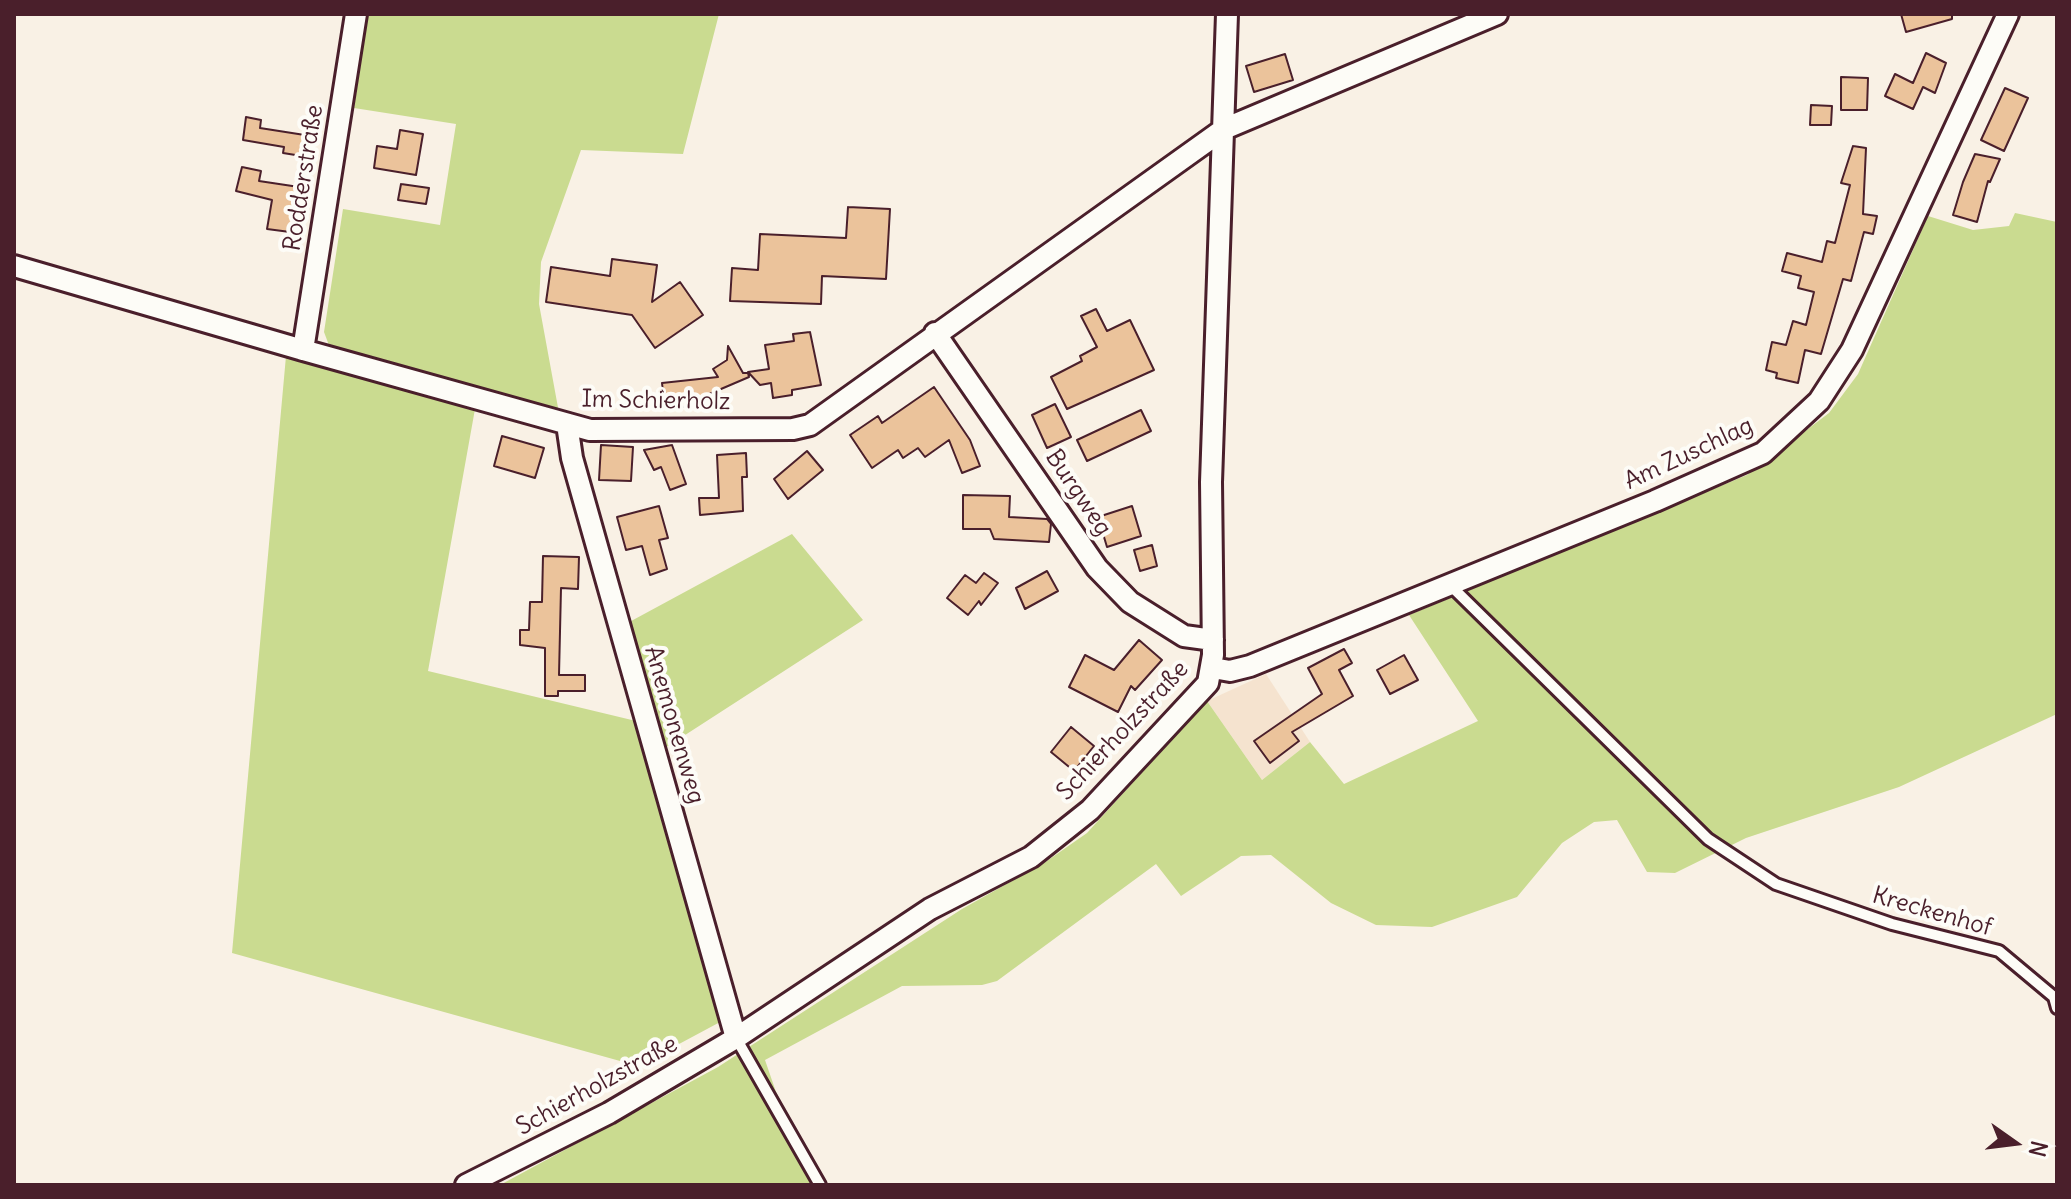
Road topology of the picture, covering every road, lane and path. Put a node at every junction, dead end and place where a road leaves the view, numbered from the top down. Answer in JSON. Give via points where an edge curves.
{"nodes":[{"id":1,"x":356,"y":14,"type":"edge"},
{"id":2,"x":1227,"y":14,"type":"edge"},
{"id":3,"x":1497,"y":14,"type":"edge"},
{"id":4,"x":2008,"y":14,"type":"edge"},
{"id":5,"x":1224,"y":129,"type":"junction"},
{"id":6,"x":14,"y":266,"type":"edge"},
{"id":7,"x":935,"y":333,"type":"junction"},
{"id":8,"x":303,"y":350,"type":"junction"},
{"id":9,"x":567,"y":424,"type":"junction"},
{"id":10,"x":1449,"y":583,"type":"junction"},
{"id":11,"x":1213,"y":640,"type":"junction"},
{"id":12,"x":1213,"y":668,"type":"junction"},
{"id":13,"x":2057,"y":1008,"type":"edge"},
{"id":14,"x":736,"y":1038,"type":"junction"},
{"id":15,"x":466,"y":1185,"type":"edge"},
{"id":16,"x":820,"y":1185,"type":"edge"}],
"edges":[{"from":1,"to":8,"type":"street","name":"Rodderstraße"},
{"from":2,"to":5,"type":"street","name":"Schierholzstraße"},
{"from":3,"to":5,"type":"street","name":"Im Schierholz"},
{"from":4,"to":10,"type":"street","name":"Am Zuschlag","via":[[1852,350],[1819,401],[1763,453]]},
{"from":5,"to":7,"type":"street","name":"Im Schierholz"},
{"from":5,"to":11,"type":"street","name":"Schierholzstraße","via":[[1211,482]]},
{"from":6,"to":8,"type":"street","name":"Im Schierholz"},
{"from":7,"to":9,"type":"street","name":"Im Schierholz","via":[[802,427],[590,430]]},
{"from":7,"to":11,"type":"street","name":"Burgweg","via":[[1097,568],[1130,602],[1184,636]]},
{"from":8,"to":9,"type":"street","name":"Im Schierholz"},
{"from":9,"to":14,"type":"street","name":"Anemonenweg"},
{"from":10,"to":12,"type":"street","name":"Am Zuschlag","via":[[1250,666]]},
{"from":10,"to":13,"type":"lane","name":"Kreckenhof","via":[[1708,839],[1776,884],[1892,924],[1999,951],[2054,997]]},
{"from":11,"to":12,"type":"street","name":"Schierholzstraße"},
{"from":12,"to":14,"type":"street","name":"Schierholzstraße","via":[[1208,683],[1090,810],[1031,857],[930,909]]},
{"from":14,"to":15,"type":"street","name":"Schierholzstraße","via":[[609,1113]]},
{"from":14,"to":16,"type":"lane"}]}
